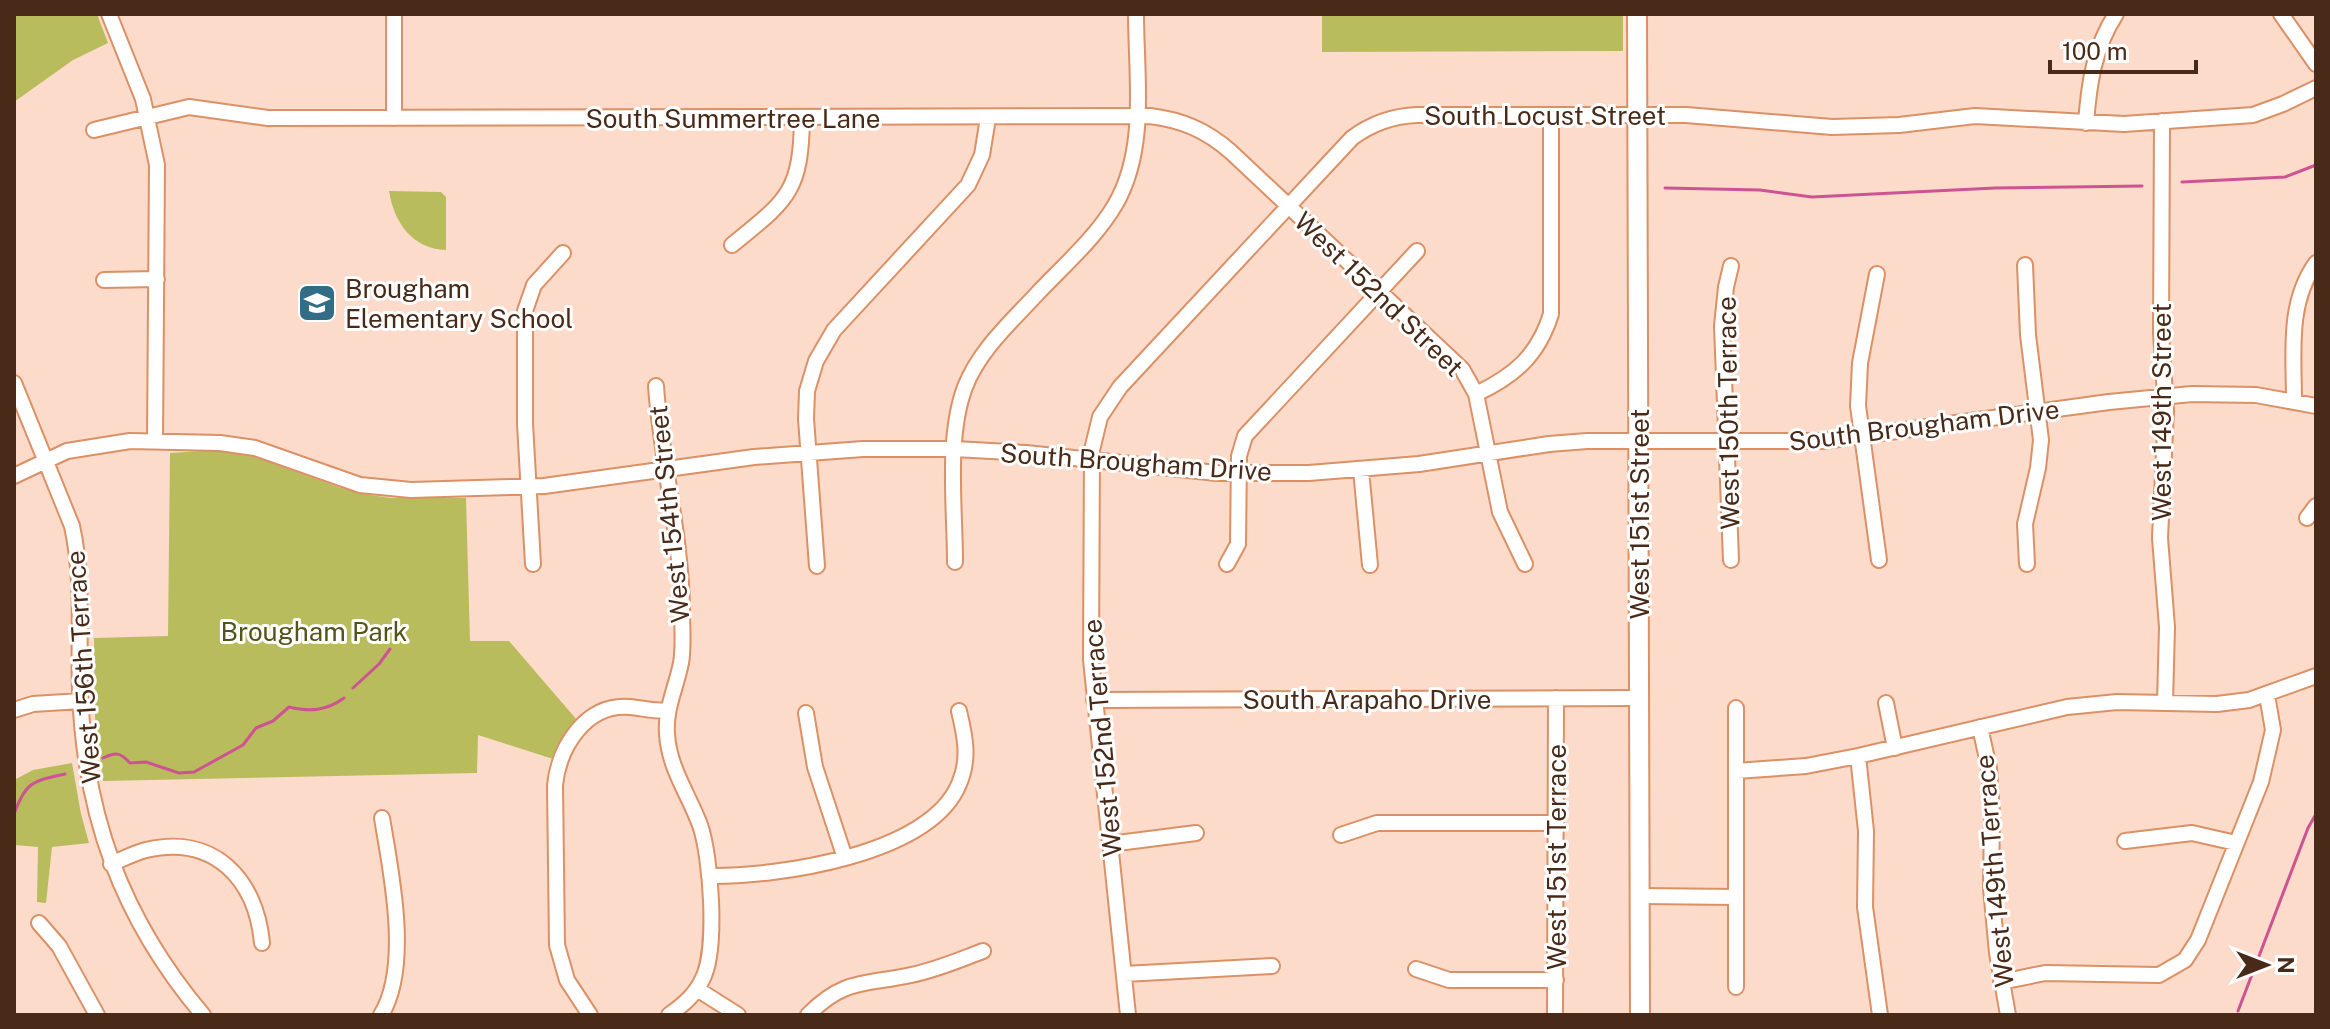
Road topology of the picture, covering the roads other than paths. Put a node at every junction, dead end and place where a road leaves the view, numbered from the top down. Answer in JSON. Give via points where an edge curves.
{"nodes":[{"id":1,"x":109,"y":14,"type":"edge"},
{"id":2,"x":394,"y":14,"type":"edge"},
{"id":3,"x":1136,"y":14,"type":"edge"},
{"id":4,"x":1637,"y":14,"type":"edge"},
{"id":5,"x":2116,"y":14,"type":"edge"},
{"id":6,"x":2281,"y":14,"type":"edge"},
{"id":7,"x":2316,"y":64,"type":"edge"},
{"id":8,"x":2316,"y":88,"type":"edge"},
{"id":9,"x":1638,"y":114,"type":"junction"},
{"id":10,"x":1551,"y":115,"type":"junction"},
{"id":11,"x":148,"y":116,"type":"junction"},
{"id":12,"x":1137,"y":117,"type":"junction"},
{"id":13,"x":394,"y":118,"type":"junction"},
{"id":14,"x":802,"y":118,"type":"junction"},
{"id":15,"x":988,"y":118,"type":"junction"},
{"id":16,"x":2162,"y":121,"type":"junction"},
{"id":17,"x":2086,"y":123,"type":"junction"},
{"id":18,"x":94,"y":130,"type":"dead end"},
{"id":19,"x":1289,"y":206,"type":"junction"},
{"id":20,"x":732,"y":245,"type":"dead end"},
{"id":21,"x":1417,"y":251,"type":"dead end"},
{"id":22,"x":563,"y":253,"type":"dead end"},
{"id":23,"x":2316,"y":263,"type":"edge"},
{"id":24,"x":2025,"y":265,"type":"dead end"},
{"id":25,"x":1731,"y":266,"type":"dead end"},
{"id":26,"x":1877,"y":274,"type":"dead end"},
{"id":27,"x":157,"y":279,"type":"junction"},
{"id":28,"x":104,"y":280,"type":"dead end"},
{"id":29,"x":1379,"y":291,"type":"junction"},
{"id":30,"x":14,"y":383,"type":"edge"},
{"id":31,"x":656,"y":386,"type":"dead end"},
{"id":32,"x":1476,"y":394,"type":"junction"},
{"id":33,"x":2165,"y":396,"type":"junction"},
{"id":34,"x":2294,"y":402,"type":"junction"},
{"id":35,"x":2316,"y":406,"type":"edge"},
{"id":36,"x":2038,"y":412,"type":"junction"},
{"id":37,"x":1861,"y":437,"type":"junction"},
{"id":38,"x":155,"y":441,"type":"junction"},
{"id":39,"x":1639,"y":442,"type":"junction"},
{"id":40,"x":1725,"y":442,"type":"junction"},
{"id":41,"x":955,"y":449,"type":"junction"},
{"id":42,"x":808,"y":452,"type":"junction"},
{"id":43,"x":1487,"y":453,"type":"junction"},
{"id":44,"x":45,"y":460,"type":"junction"},
{"id":45,"x":1093,"y":460,"type":"junction"},
{"id":46,"x":668,"y":469,"type":"junction"},
{"id":47,"x":1361,"y":470,"type":"junction"},
{"id":48,"x":1239,"y":473,"type":"junction"},
{"id":49,"x":14,"y":476,"type":"edge"},
{"id":50,"x":529,"y":487,"type":"junction"},
{"id":51,"x":1731,"y":560,"type":"dead end"},
{"id":52,"x":1879,"y":560,"type":"dead end"},
{"id":53,"x":955,"y":562,"type":"dead end"},
{"id":54,"x":533,"y":564,"type":"dead end"},
{"id":55,"x":1227,"y":564,"type":"dead end"},
{"id":56,"x":1525,"y":564,"type":"dead end"},
{"id":57,"x":2027,"y":564,"type":"dead end"},
{"id":58,"x":1370,"y":565,"type":"dead end"},
{"id":59,"x":817,"y":566,"type":"dead end"},
{"id":60,"x":2316,"y":676,"type":"edge"},
{"id":61,"x":2267,"y":695,"type":"junction"},
{"id":62,"x":1556,"y":698,"type":"junction"},
{"id":63,"x":1640,"y":698,"type":"junction"},
{"id":64,"x":1094,"y":700,"type":"junction"},
{"id":65,"x":81,"y":701,"type":"junction"},
{"id":66,"x":1886,"y":703,"type":"dead end"},
{"id":67,"x":2165,"y":703,"type":"junction"},
{"id":68,"x":1736,"y":708,"type":"dead end"},
{"id":69,"x":14,"y":710,"type":"edge"},
{"id":70,"x":667,"y":710,"type":"junction"},
{"id":71,"x":959,"y":711,"type":"dead end"},
{"id":72,"x":806,"y":713,"type":"dead end"},
{"id":73,"x":1980,"y":727,"type":"junction"},
{"id":74,"x":1895,"y":748,"type":"junction"},
{"id":75,"x":1858,"y":756,"type":"junction"},
{"id":76,"x":1736,"y":771,"type":"junction"},
{"id":77,"x":382,"y":818,"type":"dead end"},
{"id":78,"x":1556,"y":823,"type":"junction"},
{"id":79,"x":1196,"y":833,"type":"dead end"},
{"id":80,"x":1341,"y":835,"type":"dead end"},
{"id":81,"x":2125,"y":841,"type":"dead end"},
{"id":82,"x":2236,"y":843,"type":"junction"},
{"id":83,"x":1110,"y":844,"type":"junction"},
{"id":84,"x":845,"y":858,"type":"junction"},
{"id":85,"x":111,"y":864,"type":"junction"},
{"id":86,"x":709,"y":876,"type":"junction"},
{"id":87,"x":1640,"y":896,"type":"junction"},
{"id":88,"x":1736,"y":897,"type":"junction"},
{"id":89,"x":39,"y":923,"type":"dead end"},
{"id":90,"x":262,"y":943,"type":"dead end"},
{"id":91,"x":983,"y":951,"type":"dead end"},
{"id":92,"x":1272,"y":966,"type":"dead end"},
{"id":93,"x":1416,"y":969,"type":"dead end"},
{"id":94,"x":1124,"y":974,"type":"junction"},
{"id":95,"x":1556,"y":980,"type":"junction"},
{"id":96,"x":2001,"y":982,"type":"junction"},
{"id":97,"x":1736,"y":987,"type":"dead end"},
{"id":98,"x":697,"y":989,"type":"junction"},
{"id":99,"x":97,"y":1015,"type":"edge"},
{"id":100,"x":203,"y":1015,"type":"edge"},
{"id":101,"x":381,"y":1015,"type":"edge"},
{"id":102,"x":590,"y":1015,"type":"edge"},
{"id":103,"x":669,"y":1015,"type":"edge"},
{"id":104,"x":738,"y":1015,"type":"edge"},
{"id":105,"x":808,"y":1015,"type":"edge"},
{"id":106,"x":1128,"y":1015,"type":"edge"},
{"id":107,"x":1555,"y":1015,"type":"edge"},
{"id":108,"x":1640,"y":1015,"type":"edge"},
{"id":109,"x":1880,"y":1015,"type":"edge"},
{"id":110,"x":2008,"y":1015,"type":"edge"}],
"edges":[{"from":1,"to":11,"type":"street"},
{"from":2,"to":13,"type":"street"},
{"from":3,"to":12,"type":"street"},
{"from":4,"to":9,"type":"main road","name":"West 151st Street"},
{"from":5,"to":17,"type":"street","via":[[2092,68]]},
{"from":6,"to":7,"type":"street"},
{"from":8,"to":16,"type":"street","name":"South Locust Street","via":[[2253,115]]},
{"from":9,"to":10,"type":"street","name":"South Locust Street"},
{"from":9,"to":17,"type":"street","name":"South Locust Street","via":[[1832,127],[1975,116]]},
{"from":9,"to":39,"type":"main road","name":"West 151st Street"},
{"from":10,"to":19,"type":"street","name":"South Locust Street","via":[[1388,119],[1352,138]]},
{"from":10,"to":32,"type":"street","via":[[1551,314],[1540,343],[1523,365]]},
{"from":11,"to":13,"type":"street","name":"South Summertree Lane","via":[[189,107],[268,118]]},
{"from":11,"to":18,"type":"street","name":"South Summertree Lane"},
{"from":11,"to":27,"type":"street","via":[[157,165]]},
{"from":12,"to":15,"type":"street","name":"South Summertree Lane"},
{"from":12,"to":19,"type":"street","name":"South Summertree Lane","via":[[1167,118],[1202,130]]},
{"from":12,"to":41,"type":"street","via":[[1133,162],[1116,204],[983,354],[964,389]]},
{"from":13,"to":14,"type":"street","name":"South Summertree Lane"},
{"from":14,"to":15,"type":"street","name":"South Summertree Lane"},
{"from":14,"to":20,"type":"street","via":[[801,159],[789,191]]},
{"from":15,"to":42,"type":"street","via":[[980,164],[968,185],[822,349],[807,391]]},
{"from":16,"to":17,"type":"street","name":"South Locust Street"},
{"from":16,"to":33,"type":"street","name":"West 149th Street"},
{"from":19,"to":29,"type":"street","name":"West 152nd Street"},
{"from":19,"to":45,"type":"street","name":"South Locust Street","via":[[1110,400],[1096,426]]},
{"from":21,"to":29,"type":"street"},
{"from":22,"to":50,"type":"street","via":[[534,285],[525,311]]},
{"from":23,"to":34,"type":"street","via":[[2303,282],[2296,308]]},
{"from":24,"to":36,"type":"street"},
{"from":25,"to":40,"type":"street","name":"West 150th Terrace","via":[[1723,312]]},
{"from":26,"to":37,"type":"street","via":[[1860,363]]},
{"from":27,"to":28,"type":"street"},
{"from":27,"to":38,"type":"street"},
{"from":29,"to":32,"type":"street","name":"West 152nd Street","via":[[1462,369]]},
{"from":29,"to":48,"type":"street","via":[[1245,436]]},
{"from":30,"to":44,"type":"street","name":"West 156th Terrace"},
{"from":31,"to":46,"type":"street","name":"West 154th Street"},
{"from":32,"to":43,"type":"street","name":"West 152nd Street"},
{"from":33,"to":34,"type":"street","name":"South Brougham Drive","via":[[2236,394]]},
{"from":33,"to":36,"type":"street","name":"South Brougham Drive"},
{"from":33,"to":67,"type":"street","name":"West 149th Street","via":[[2160,538],[2167,627]]},
{"from":34,"to":35,"type":"street","name":"South Brougham Drive"},
{"from":36,"to":37,"type":"street","name":"South Brougham Drive"},
{"from":36,"to":57,"type":"street","via":[[2041,440],[2025,524]]},
{"from":37,"to":40,"type":"street","name":"South Brougham Drive"},
{"from":37,"to":52,"type":"street"},
{"from":38,"to":44,"type":"street","name":"South Brougham Drive","via":[[91,445]]},
{"from":38,"to":50,"type":"street","name":"South Brougham Drive","via":[[255,448],[330,477],[390,490]]},
{"from":39,"to":40,"type":"street","name":"South Brougham Drive"},
{"from":39,"to":43,"type":"street","name":"South Brougham Drive","via":[[1549,444]]},
{"from":39,"to":63,"type":"main road","name":"West 151st Street"},
{"from":40,"to":51,"type":"street","name":"West 150th Terrace"},
{"from":41,"to":42,"type":"street","name":"South Brougham Drive"},
{"from":41,"to":45,"type":"street","name":"South Brougham Drive"},
{"from":41,"to":53,"type":"street"},
{"from":42,"to":46,"type":"street","name":"South Brougham Drive"},
{"from":42,"to":59,"type":"street"},
{"from":43,"to":47,"type":"street","name":"South Brougham Drive"},
{"from":43,"to":56,"type":"street","name":"West 152nd Street","via":[[1500,512]]},
{"from":44,"to":49,"type":"street","name":"South Brougham Drive"},
{"from":44,"to":65,"type":"street","name":"West 156th Terrace","via":[[72,526],[80,566]]},
{"from":45,"to":48,"type":"street","name":"South Brougham Drive"},
{"from":45,"to":64,"type":"street","name":"West 152nd Terrace"},
{"from":46,"to":50,"type":"street","name":"South Brougham Drive"},
{"from":46,"to":70,"type":"street","name":"West 154th Street","via":[[679,551],[682,642]]},
{"from":47,"to":48,"type":"street","name":"South Brougham Drive"},
{"from":47,"to":58,"type":"street"},
{"from":48,"to":55,"type":"street","via":[[1238,544]]},
{"from":50,"to":54,"type":"street"},
{"from":60,"to":61,"type":"street"},
{"from":61,"to":67,"type":"street","via":[[2217,704]]},
{"from":61,"to":82,"type":"street","via":[[2271,749]]},
{"from":62,"to":63,"type":"street","name":"South Arapaho Drive"},
{"from":62,"to":64,"type":"street","name":"South Arapaho Drive"},
{"from":62,"to":78,"type":"street","name":"West 151st Terrace"},
{"from":63,"to":87,"type":"main road","name":"West 151st Street"},
{"from":64,"to":83,"type":"street","name":"West 152nd Terrace"},
{"from":65,"to":69,"type":"street"},
{"from":65,"to":85,"type":"street","name":"West 156th Terrace","via":[[89,781]]},
{"from":66,"to":74,"type":"street"},
{"from":67,"to":73,"type":"street","via":[[2067,707]]},
{"from":68,"to":76,"type":"street"},
{"from":70,"to":86,"type":"street","via":[[673,769],[701,827]]},
{"from":70,"to":102,"type":"street","via":[[628,706],[601,712],[571,737],[559,762],[557,945],[567,980]]},
{"from":71,"to":84,"type":"street","via":[[966,753],[950,800],[928,821]]},
{"from":72,"to":84,"type":"street","via":[[815,767]]},
{"from":73,"to":74,"type":"street"},
{"from":73,"to":96,"type":"street","name":"West 149th Terrace","via":[[1989,768],[1991,888]]},
{"from":74,"to":75,"type":"street"},
{"from":75,"to":76,"type":"street"},
{"from":75,"to":109,"type":"street","via":[[1866,831],[1865,907]]},
{"from":76,"to":88,"type":"street"},
{"from":77,"to":101,"type":"street","via":[[396,942],[392,990]]},
{"from":78,"to":80,"type":"street","via":[[1377,823]]},
{"from":78,"to":95,"type":"street","name":"West 151st Terrace"},
{"from":79,"to":83,"type":"street"},
{"from":81,"to":82,"type":"street","via":[[2192,833]]},
{"from":82,"to":96,"type":"street","via":[[2198,940],[2172,969],[2159,975],[2045,973]]},
{"from":83,"to":94,"type":"street","name":"West 152nd Terrace"},
{"from":84,"to":86,"type":"street","via":[[754,876]]},
{"from":85,"to":90,"type":"street","via":[[155,848],[215,858],[242,880],[257,912]]},
{"from":85,"to":100,"type":"street","name":"West 156th Terrace","via":[[152,947]]},
{"from":86,"to":98,"type":"street","via":[[710,955]]},
{"from":87,"to":88,"type":"street"},
{"from":87,"to":108,"type":"main road","name":"West 151st Street"},
{"from":88,"to":97,"type":"street"},
{"from":89,"to":99,"type":"street","via":[[59,946]]},
{"from":91,"to":105,"type":"street","via":[[910,976],[850,986]]},
{"from":92,"to":94,"type":"street"},
{"from":93,"to":95,"type":"street","via":[[1449,980]]},
{"from":94,"to":106,"type":"street","name":"West 152nd Terrace"},
{"from":95,"to":107,"type":"street","name":"West 151st Terrace"},
{"from":96,"to":110,"type":"street","name":"West 149th Terrace"},
{"from":98,"to":103,"type":"street"},
{"from":98,"to":104,"type":"street"}]}
